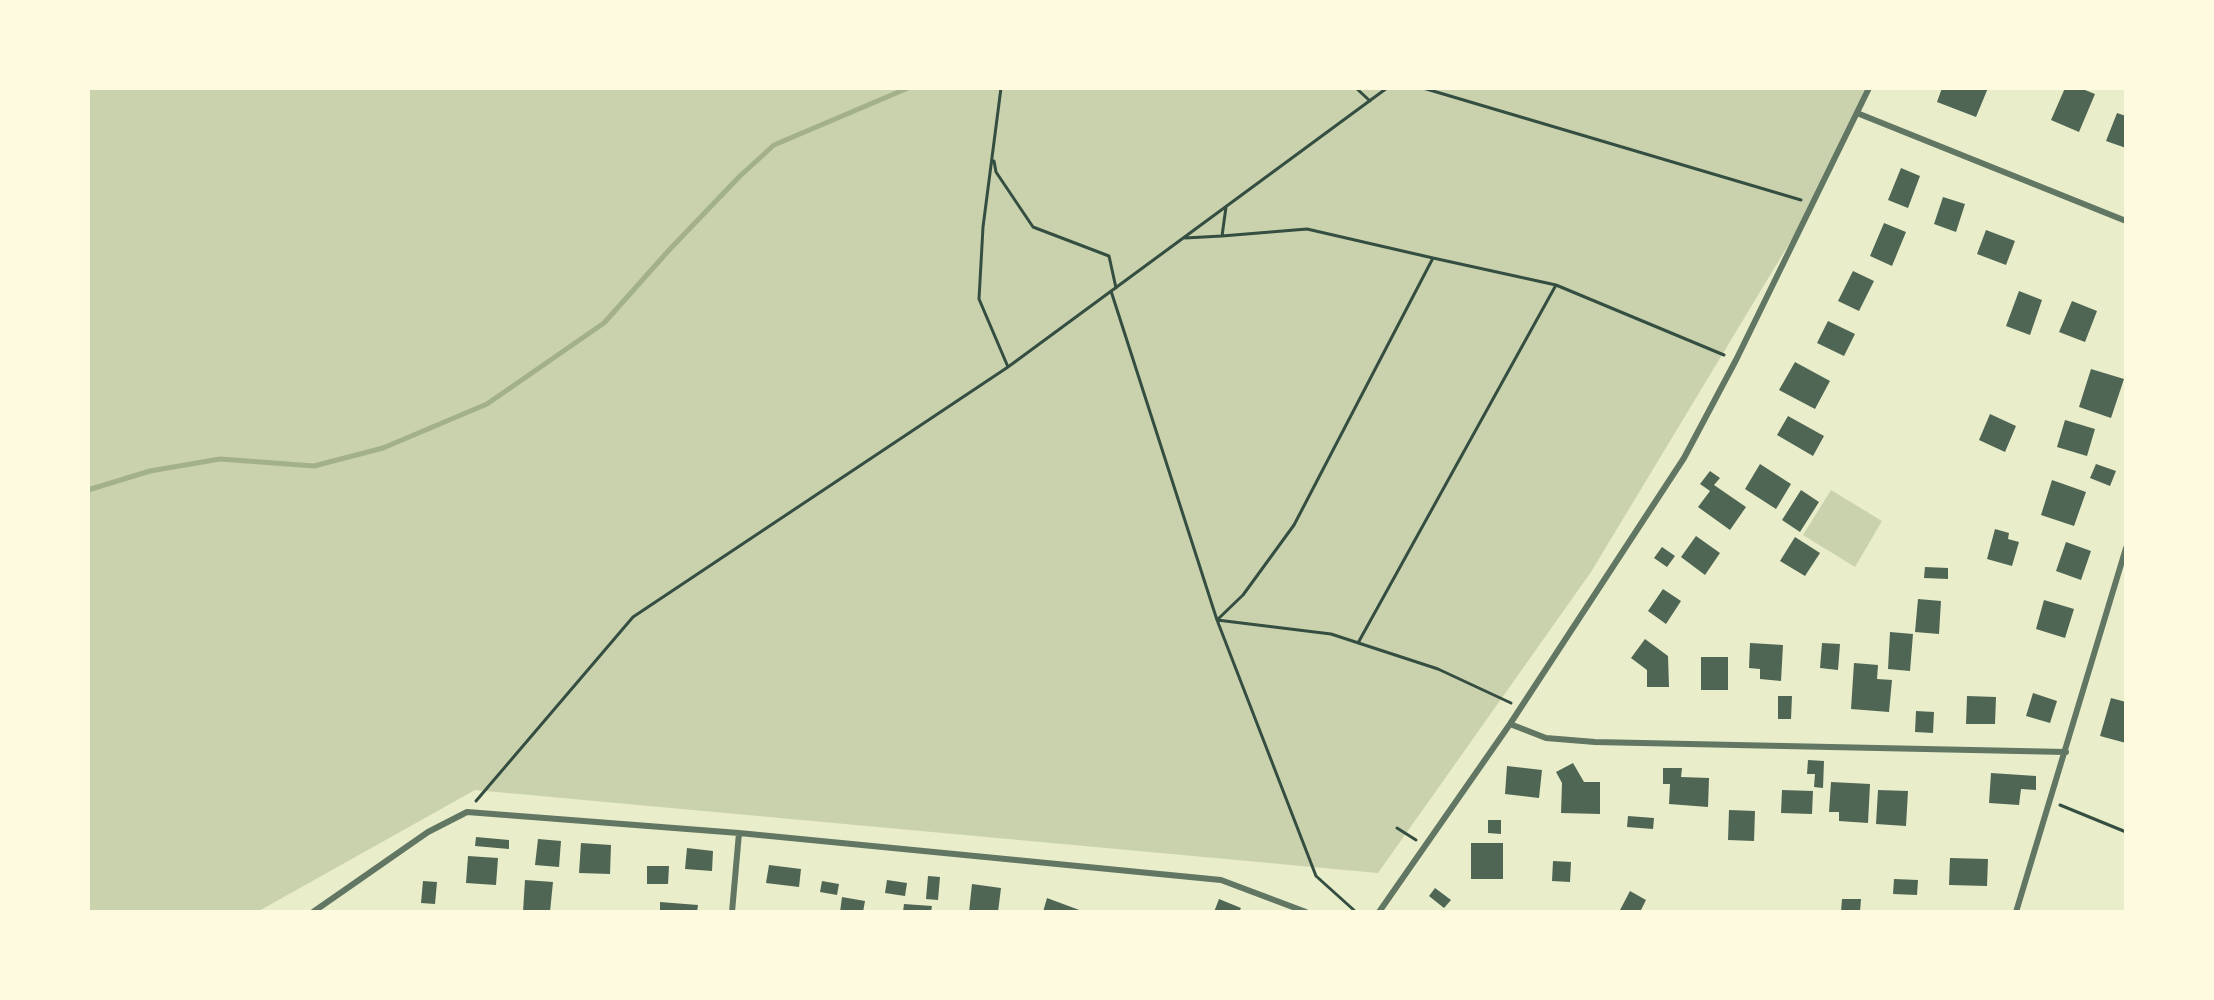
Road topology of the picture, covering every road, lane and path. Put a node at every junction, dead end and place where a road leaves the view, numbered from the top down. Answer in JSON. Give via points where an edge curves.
{"nodes":[{"id":1,"x":1001,"y":88,"type":"edge"},
{"id":2,"x":1356,"y":88,"type":"edge"},
{"id":3,"x":1387,"y":88,"type":"edge"},
{"id":4,"x":1423,"y":88,"type":"edge"},
{"id":5,"x":1869,"y":88,"type":"edge"},
{"id":6,"x":1370,"y":101,"type":"junction"},
{"id":7,"x":1857,"y":113,"type":"junction"},
{"id":8,"x":994,"y":159,"type":"junction"},
{"id":9,"x":1813,"y":204,"type":"junction"},
{"id":10,"x":1226,"y":206,"type":"junction"},
{"id":11,"x":2126,"y":221,"type":"edge"},
{"id":12,"x":1222,"y":236,"type":"junction"},
{"id":13,"x":1184,"y":238,"type":"junction"},
{"id":14,"x":1433,"y":258,"type":"junction"},
{"id":15,"x":1556,"y":285,"type":"junction"},
{"id":16,"x":1116,"y":288,"type":"junction"},
{"id":17,"x":1112,"y":291,"type":"junction"},
{"id":18,"x":1736,"y":360,"type":"junction"},
{"id":19,"x":1008,"y":367,"type":"junction"},
{"id":20,"x":2126,"y":548,"type":"edge"},
{"id":21,"x":1217,"y":620,"type":"junction"},
{"id":22,"x":1358,"y":643,"type":"junction"},
{"id":23,"x":1520,"y":708,"type":"junction"},
{"id":24,"x":1510,"y":724,"type":"junction"},
{"id":25,"x":2066,"y":752,"type":"junction"},
{"id":26,"x":2048,"y":801,"type":"junction"},
{"id":27,"x":467,"y":812,"type":"junction"},
{"id":28,"x":1397,"y":828,"type":"dead end"},
{"id":29,"x":2126,"y":831,"type":"edge"},
{"id":30,"x":739,"y":833,"type":"junction"},
{"id":31,"x":1423,"y":845,"type":"junction"},
{"id":32,"x":323,"y":910,"type":"edge"},
{"id":33,"x":313,"y":912,"type":"edge"},
{"id":34,"x":732,"y":912,"type":"edge"},
{"id":35,"x":1306,"y":912,"type":"edge"},
{"id":36,"x":1356,"y":912,"type":"edge"},
{"id":37,"x":1379,"y":912,"type":"edge"},
{"id":38,"x":2016,"y":912,"type":"edge"}],
"edges":[{"from":1,"to":8,"type":"path"},
{"from":2,"to":6,"type":"path"},
{"from":3,"to":6,"type":"path"},
{"from":4,"to":9,"type":"path"},
{"from":5,"to":7,"type":"street"},
{"from":6,"to":10,"type":"path"},
{"from":7,"to":9,"type":"street"},
{"from":7,"to":11,"type":"street"},
{"from":8,"to":16,"type":"path","via":[[996,172],[1033,227],[1109,256]]},
{"from":8,"to":19,"type":"path","via":[[983,227],[979,299]]},
{"from":9,"to":18,"type":"street"},
{"from":10,"to":12,"type":"path"},
{"from":10,"to":13,"type":"path"},
{"from":12,"to":13,"type":"path"},
{"from":12,"to":14,"type":"path","via":[[1306,229]]},
{"from":13,"to":16,"type":"path"},
{"from":14,"to":15,"type":"path"},
{"from":14,"to":21,"type":"path","via":[[1294,525],[1243,595]]},
{"from":15,"to":18,"type":"path"},
{"from":15,"to":22,"type":"path"},
{"from":16,"to":17,"type":"path"},
{"from":17,"to":19,"type":"path"},
{"from":17,"to":21,"type":"path"},
{"from":18,"to":23,"type":"street","via":[[1684,458]]},
{"from":19,"to":27,"type":"path","via":[[633,617]]},
{"from":20,"to":25,"type":"street"},
{"from":21,"to":22,"type":"path","via":[[1330,634]]},
{"from":21,"to":36,"type":"path","via":[[1316,876]]},
{"from":22,"to":23,"type":"path","via":[[1437,669]]},
{"from":23,"to":24,"type":"street"},
{"from":24,"to":25,"type":"street","via":[[1546,738],[1594,742]]},
{"from":24,"to":31,"type":"street"},
{"from":25,"to":26,"type":"street"},
{"from":26,"to":29,"type":"path"},
{"from":26,"to":38,"type":"street"},
{"from":27,"to":30,"type":"street"},
{"from":27,"to":32,"type":"street","via":[[428,832]]},
{"from":28,"to":31,"type":"path"},
{"from":30,"to":34,"type":"street"},
{"from":30,"to":35,"type":"street","via":[[1221,880]]},
{"from":31,"to":37,"type":"street"},
{"from":32,"to":33,"type":"street"}]}
